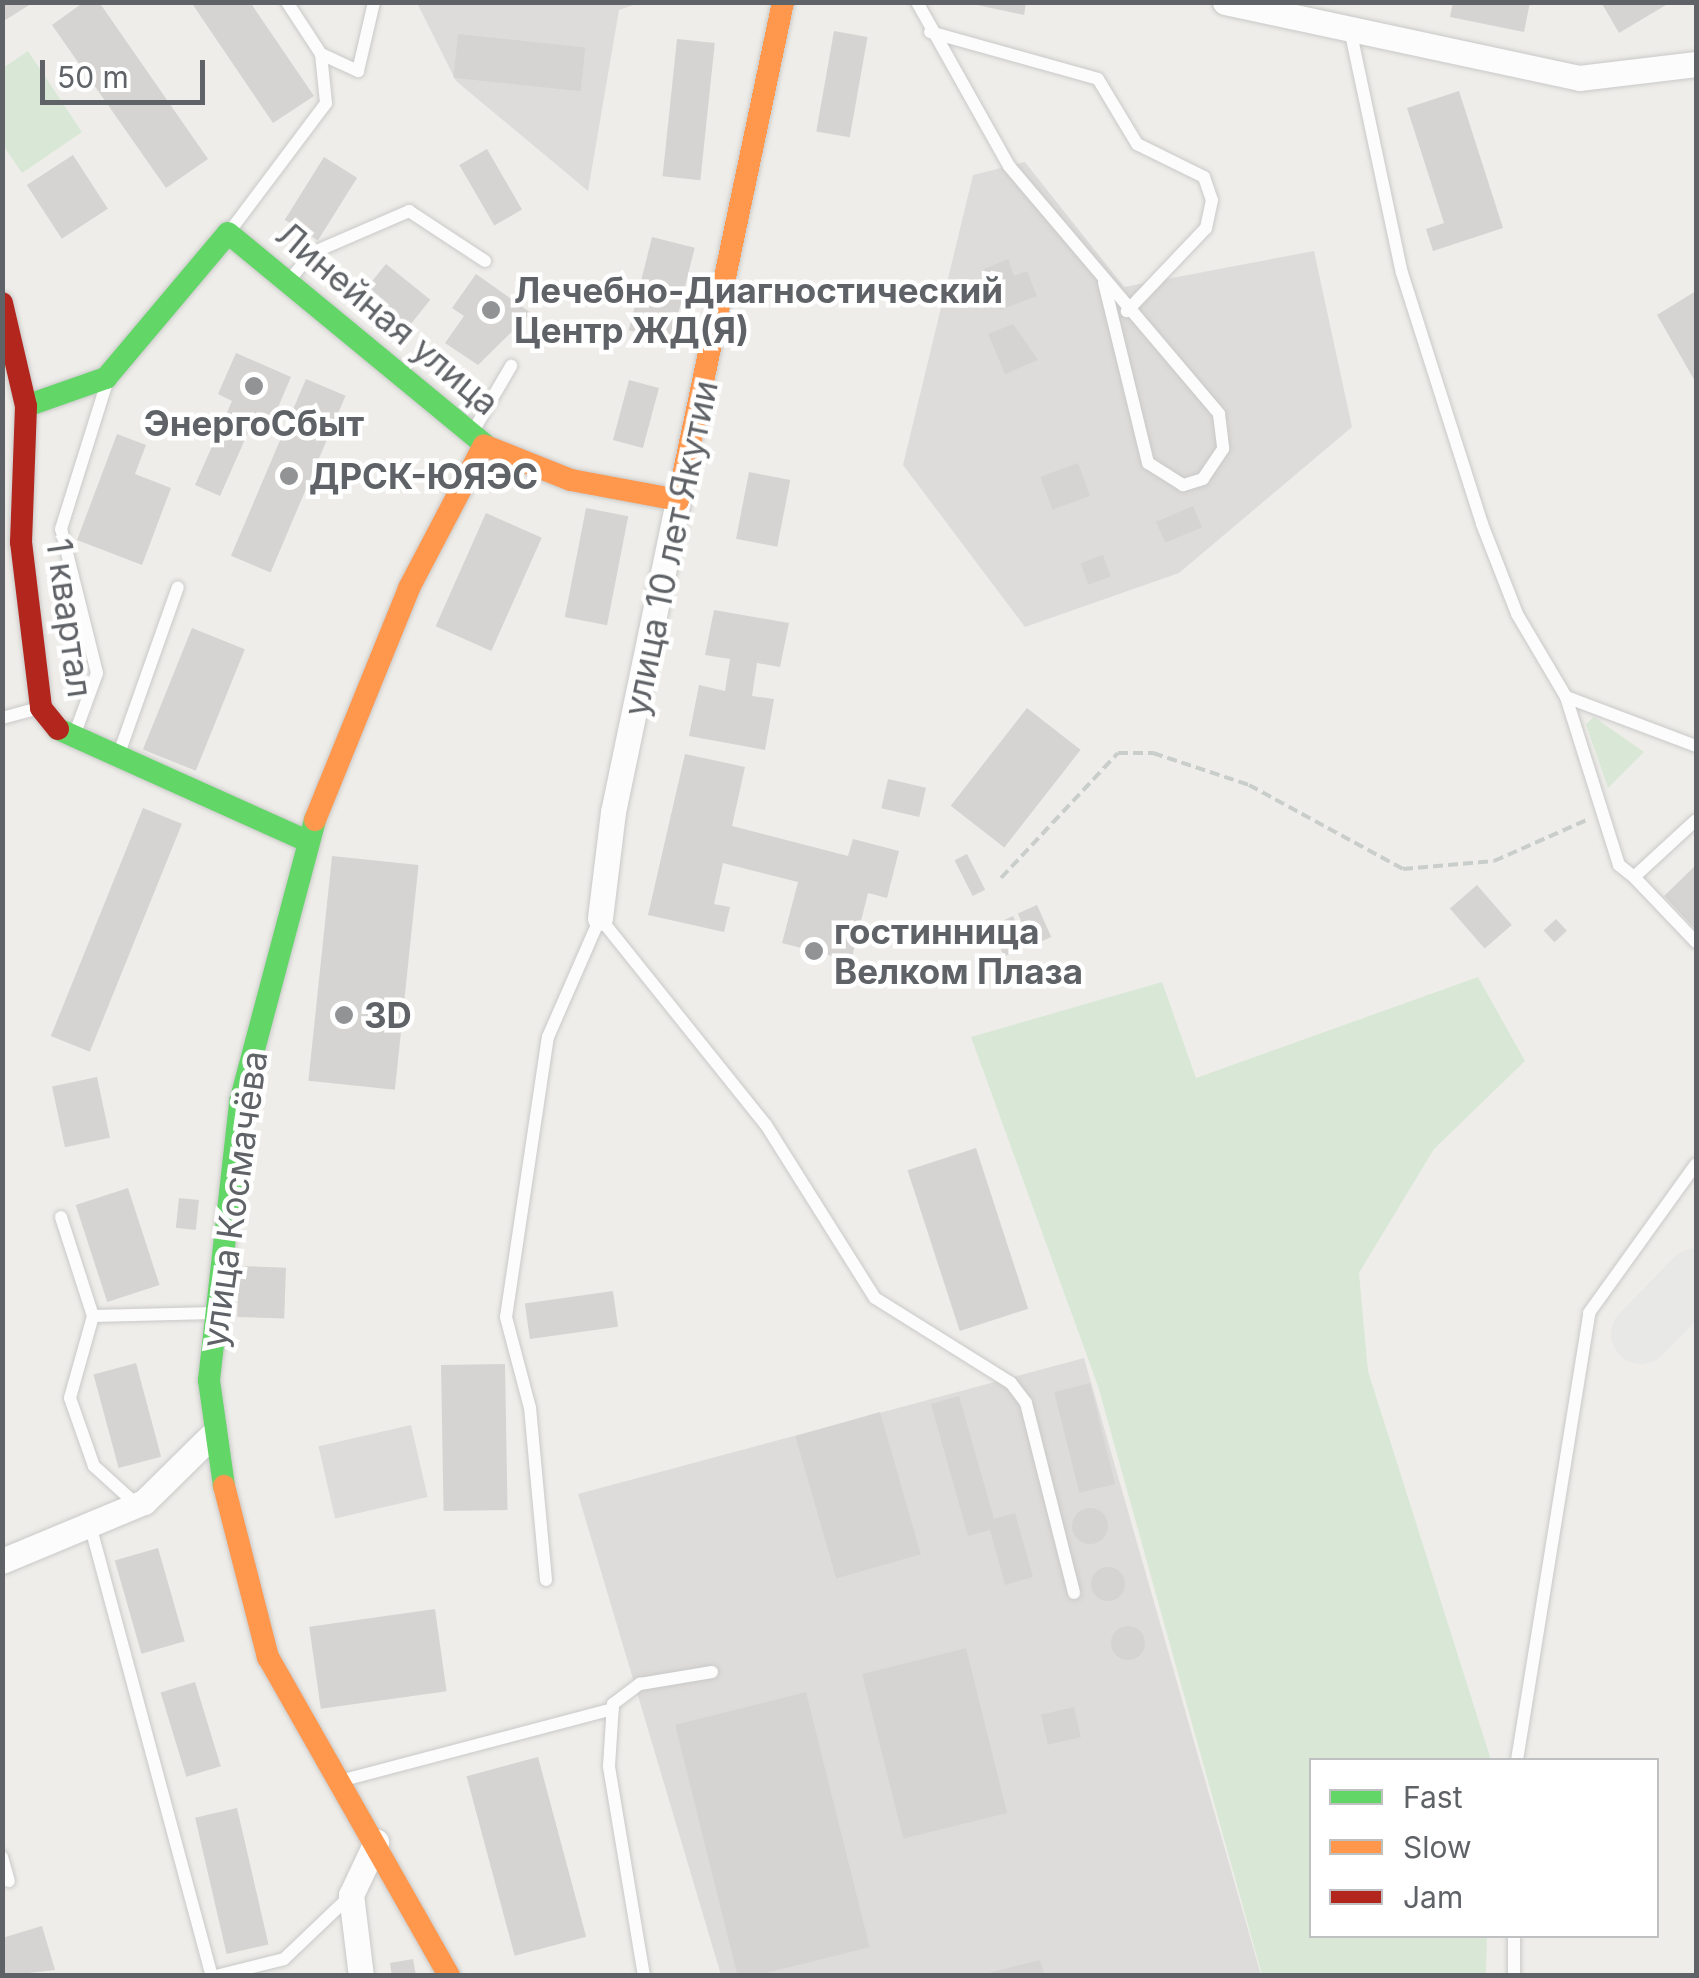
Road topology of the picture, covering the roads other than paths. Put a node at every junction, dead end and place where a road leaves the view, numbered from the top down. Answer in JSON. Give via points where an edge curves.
{"nodes":[{"id":1,"x":287,"y":2,"type":"edge"},
{"id":2,"x":374,"y":2,"type":"edge"},
{"id":3,"x":783,"y":2,"type":"edge"},
{"id":4,"x":797,"y":2,"type":"edge"},
{"id":5,"x":917,"y":2,"type":"edge"},
{"id":6,"x":1225,"y":2,"type":"edge"},
{"id":7,"x":779,"y":30,"type":"junction"},
{"id":8,"x":1362,"y":30,"type":"junction"},
{"id":9,"x":930,"y":32,"type":"junction"},
{"id":10,"x":320,"y":54,"type":"junction"},
{"id":11,"x":1696,"y":64,"type":"edge"},
{"id":12,"x":228,"y":233,"type":"junction"},
{"id":13,"x":485,"y":261,"type":"dead end"},
{"id":14,"x":292,"y":277,"type":"junction"},
{"id":15,"x":1104,"y":282,"type":"junction"},
{"id":16,"x":2,"y":302,"type":"edge"},
{"id":17,"x":1127,"y":311,"type":"junction"},
{"id":18,"x":512,"y":366,"type":"dead end"},
{"id":19,"x":106,"y":378,"type":"junction"},
{"id":20,"x":26,"y":406,"type":"junction"},
{"id":21,"x":478,"y":439,"type":"junction"},
{"id":22,"x":25,"y":447,"type":"junction"},
{"id":23,"x":2,"y":456,"type":"edge"},
{"id":24,"x":678,"y":500,"type":"junction"},
{"id":25,"x":12,"y":549,"type":"edge"},
{"id":26,"x":178,"y":587,"type":"dead end"},
{"id":27,"x":1566,"y":698,"type":"junction"},
{"id":28,"x":41,"y":708,"type":"junction"},
{"id":29,"x":2,"y":718,"type":"edge"},
{"id":30,"x":73,"y":738,"type":"junction"},
{"id":31,"x":1696,"y":746,"type":"edge"},
{"id":32,"x":116,"y":762,"type":"junction"},
{"id":33,"x":1696,"y":820,"type":"edge"},
{"id":34,"x":307,"y":841,"type":"junction"},
{"id":35,"x":1634,"y":877,"type":"junction"},
{"id":36,"x":600,"y":918,"type":"junction"},
{"id":37,"x":1696,"y":942,"type":"edge"},
{"id":38,"x":1696,"y":1164,"type":"edge"},
{"id":39,"x":61,"y":1217,"type":"dead end"},
{"id":40,"x":214,"y":1314,"type":"junction"},
{"id":41,"x":93,"y":1316,"type":"junction"},
{"id":42,"x":211,"y":1436,"type":"junction"},
{"id":43,"x":137,"y":1505,"type":"junction"},
{"id":44,"x":92,"y":1532,"type":"junction"},
{"id":45,"x":2,"y":1562,"type":"edge"},
{"id":46,"x":546,"y":1580,"type":"dead end"},
{"id":47,"x":1074,"y":1593,"type":"dead end"},
{"id":48,"x":712,"y":1672,"type":"dead end"},
{"id":49,"x":613,"y":1709,"type":"junction"},
{"id":50,"x":1517,"y":1758,"type":"edge"},
{"id":51,"x":340,"y":1781,"type":"junction"},
{"id":52,"x":376,"y":1842,"type":"junction"},
{"id":53,"x":2,"y":1857,"type":"edge"},
{"id":54,"x":9,"y":1881,"type":"dead end"},
{"id":55,"x":351,"y":1895,"type":"junction"},
{"id":56,"x":1514,"y":1938,"type":"edge"},
{"id":57,"x":214,"y":1976,"type":"edge"},
{"id":58,"x":361,"y":1976,"type":"edge"},
{"id":59,"x":448,"y":1976,"type":"edge"},
{"id":60,"x":644,"y":1976,"type":"edge"},
{"id":61,"x":1514,"y":1976,"type":"edge"}],
"edges":[{"from":1,"to":10,"type":"lane"},
{"from":2,"to":10,"type":"lane","via":[[358,71]]},
{"from":3,"to":7,"type":"main road","name":"улица 10 лет Якутии"},
{"from":4,"to":7,"type":"street"},
{"from":5,"to":9,"type":"lane"},
{"from":6,"to":8,"type":"street"},
{"from":7,"to":24,"type":"main road","name":"улица 10 лет Якутии"},
{"from":8,"to":11,"type":"street","via":[[1579,78]]},
{"from":8,"to":27,"type":"lane","via":[[1349,29],[1402,274],[1517,614]]},
{"from":9,"to":15,"type":"lane","via":[[988,137]]},
{"from":9,"to":17,"type":"lane","via":[[1098,79],[1137,144],[1204,177],[1212,200],[1206,228]]},
{"from":10,"to":12,"type":"lane","via":[[326,103]]},
{"from":12,"to":14,"type":"main road","name":"Линейная улица"},
{"from":12,"to":19,"type":"main road"},
{"from":13,"to":14,"type":"lane","via":[[409,212],[312,253]]},
{"from":14,"to":21,"type":"main road","name":"Линейная улица"},
{"from":15,"to":17,"type":"lane"},
{"from":15,"to":17,"type":"lane","via":[[1148,464],[1183,486],[1203,479],[1222,450],[1219,414]]},
{"from":16,"to":20,"type":"main road","name":"1 квартал"},
{"from":18,"to":21,"type":"lane"},
{"from":19,"to":20,"type":"main road"},
{"from":19,"to":30,"type":"lane","via":[[61,529],[97,673]]},
{"from":20,"to":22,"type":"main road","name":"1 квартал"},
{"from":21,"to":24,"type":"main road","name":"Линейная улица","via":[[571,480]]},
{"from":21,"to":34,"type":"main road","name":"улица Космачёва","via":[[409,588]]},
{"from":22,"to":23,"type":"lane"},
{"from":22,"to":25,"type":"main road","name":"1 квартал"},
{"from":24,"to":36,"type":"street","name":"улица 10 лет Якутии","via":[[612,812]]},
{"from":25,"to":28,"type":"main road","name":"1 квартал"},
{"from":26,"to":32,"type":"lane"},
{"from":27,"to":31,"type":"lane"},
{"from":27,"to":35,"type":"lane","via":[[1610,856]]},
{"from":28,"to":29,"type":"lane"},
{"from":28,"to":30,"type":"main road","name":"1 квартал"},
{"from":30,"to":32,"type":"main road","name":"1 квартал"},
{"from":32,"to":34,"type":"main road","name":"1 квартал"},
{"from":33,"to":35,"type":"lane"},
{"from":34,"to":40,"type":"main road","name":"улица Космачёва","via":[[240,1102]]},
{"from":35,"to":37,"type":"lane"},
{"from":36,"to":46,"type":"lane","via":[[548,1037],[506,1317],[530,1408]]},
{"from":36,"to":47,"type":"lane","via":[[766,1125],[875,1298],[1012,1384],[1026,1403]]},
{"from":38,"to":50,"type":"lane","via":[[1589,1313]]},
{"from":39,"to":41,"type":"lane"},
{"from":40,"to":41,"type":"lane"},
{"from":40,"to":42,"type":"main road","name":"улица Космачёва"},
{"from":41,"to":43,"type":"lane","via":[[70,1398],[94,1466]]},
{"from":42,"to":43,"type":"street"},
{"from":42,"to":51,"type":"main road","name":"улица Космачёва","via":[[268,1658]]},
{"from":43,"to":44,"type":"street"},
{"from":44,"to":45,"type":"street"},
{"from":44,"to":57,"type":"lane"},
{"from":48,"to":49,"type":"lane","via":[[640,1684]]},
{"from":49,"to":51,"type":"lane"},
{"from":49,"to":60,"type":"lane","via":[[609,1766]]},
{"from":51,"to":52,"type":"main road","name":"улица Космачёва"},
{"from":52,"to":55,"type":"street"},
{"from":52,"to":59,"type":"main road","name":"улица Космачёва"},
{"from":53,"to":54,"type":"lane"},
{"from":55,"to":57,"type":"lane","via":[[284,1960]]},
{"from":55,"to":58,"type":"street"},
{"from":56,"to":61,"type":"lane"}]}
